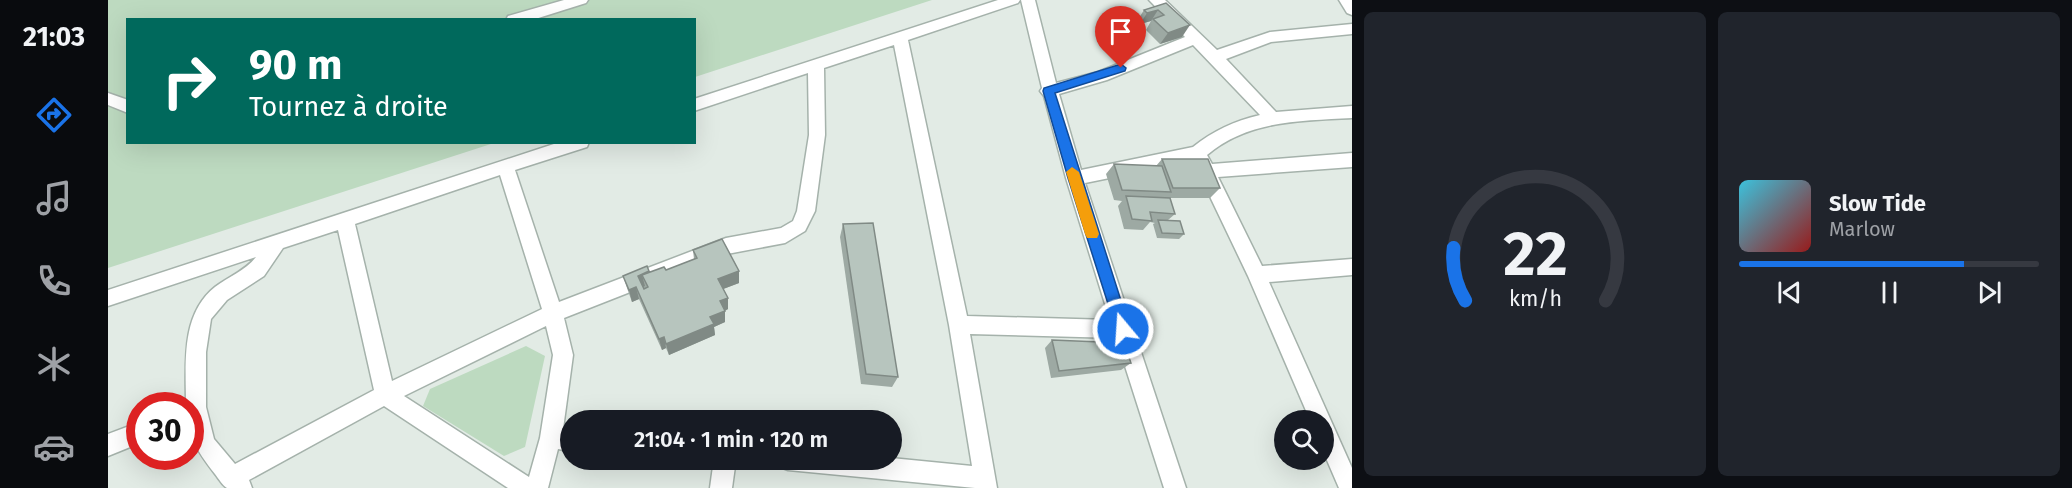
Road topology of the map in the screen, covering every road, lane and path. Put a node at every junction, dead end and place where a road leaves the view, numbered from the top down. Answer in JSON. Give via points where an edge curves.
{"nodes":[{"id":1,"x":581,"y":0,"type":"edge"},
{"id":2,"x":1013,"y":0,"type":"edge"},
{"id":3,"x":1028,"y":0,"type":"edge"},
{"id":4,"x":1156,"y":0,"type":"edge"},
{"id":5,"x":1346,"y":0,"type":"edge"},
{"id":6,"x":1352,"y":10,"type":"edge"},
{"id":7,"x":520,"y":18,"type":"edge"},
{"id":8,"x":1352,"y":29,"type":"edge"},
{"id":9,"x":900,"y":38,"type":"junction"},
{"id":10,"x":1196,"y":38,"type":"junction"},
{"id":11,"x":1215,"y":57,"type":"junction"},
{"id":12,"x":816,"y":65,"type":"junction"},
{"id":13,"x":1048,"y":91,"type":"junction"},
{"id":14,"x":108,"y":99,"type":"edge"},
{"id":15,"x":696,"y":104,"type":"edge"},
{"id":16,"x":126,"y":105,"type":"edge"},
{"id":17,"x":1352,"y":112,"type":"edge"},
{"id":18,"x":1272,"y":118,"type":"junction"},
{"id":19,"x":575,"y":144,"type":"edge"},
{"id":20,"x":1198,"y":153,"type":"junction"},
{"id":21,"x":1352,"y":160,"type":"edge"},
{"id":22,"x":506,"y":167,"type":"junction"},
{"id":23,"x":1207,"y":171,"type":"junction"},
{"id":24,"x":1074,"y":178,"type":"junction"},
{"id":25,"x":345,"y":220,"type":"junction"},
{"id":26,"x":278,"y":241,"type":"junction"},
{"id":27,"x":1352,"y":267,"type":"edge"},
{"id":28,"x":1257,"y":275,"type":"junction"},
{"id":29,"x":108,"y":298,"type":"edge"},
{"id":30,"x":552,"y":313,"type":"junction"},
{"id":31,"x":959,"y":325,"type":"junction"},
{"id":32,"x":1123,"y":329,"type":"junction"},
{"id":33,"x":194,"y":392,"type":"edge"},
{"id":34,"x":385,"y":395,"type":"junction"},
{"id":35,"x":561,"y":410,"type":"edge"},
{"id":36,"x":1316,"y":410,"type":"edge"},
{"id":37,"x":126,"y":438,"type":"edge"},
{"id":38,"x":560,"y":439,"type":"edge"},
{"id":39,"x":204,"y":441,"type":"edge"},
{"id":40,"x":108,"y":445,"type":"edge"},
{"id":41,"x":1334,"y":452,"type":"edge"},
{"id":42,"x":723,"y":470,"type":"edge"},
{"id":43,"x":878,"y":470,"type":"edge"},
{"id":44,"x":236,"y":483,"type":"edge"},
{"id":45,"x":985,"y":483,"type":"edge"},
{"id":46,"x":527,"y":488,"type":"edge"},
{"id":47,"x":537,"y":488,"type":"edge"},
{"id":48,"x":721,"y":488,"type":"edge"},
{"id":49,"x":1174,"y":488,"type":"edge"},
{"id":50,"x":1350,"y":488,"type":"edge"}],
"edges":[{"from":1,"to":7,"type":"street"},
{"from":2,"to":9,"type":"street"},
{"from":3,"to":13,"type":"street"},
{"from":4,"to":10,"type":"street"},
{"from":5,"to":6,"type":"street"},
{"from":8,"to":11,"type":"street","via":[[1270,37]]},
{"from":9,"to":12,"type":"street"},
{"from":9,"to":31,"type":"street"},
{"from":10,"to":11,"type":"street"},
{"from":10,"to":13,"type":"street","via":[[1102,76]]},
{"from":11,"to":18,"type":"street"},
{"from":12,"to":15,"type":"street"},
{"from":12,"to":30,"type":"street","via":[[817,135],[806,211],[799,226],[785,236],[726,246]]},
{"from":13,"to":24,"type":"street"},
{"from":14,"to":16,"type":"street"},
{"from":17,"to":18,"type":"street"},
{"from":18,"to":20,"type":"street","via":[[1225,132]]},
{"from":19,"to":22,"type":"street"},
{"from":20,"to":23,"type":"street"},
{"from":20,"to":24,"type":"street"},
{"from":21,"to":23,"type":"street"},
{"from":22,"to":25,"type":"street"},
{"from":22,"to":30,"type":"street"},
{"from":23,"to":28,"type":"street"},
{"from":24,"to":32,"type":"street"},
{"from":25,"to":26,"type":"street"},
{"from":25,"to":34,"type":"street"},
{"from":26,"to":29,"type":"street"},
{"from":26,"to":33,"type":"street","via":[[257,270],[220,294],[202,316],[195,352]]},
{"from":27,"to":28,"type":"street"},
{"from":28,"to":36,"type":"street"},
{"from":30,"to":34,"type":"street"},
{"from":30,"to":35,"type":"street","via":[[563,355]]},
{"from":31,"to":32,"type":"street"},
{"from":31,"to":45,"type":"street"},
{"from":32,"to":49,"type":"street"},
{"from":34,"to":44,"type":"street"},
{"from":34,"to":46,"type":"street"},
{"from":37,"to":40,"type":"street"},
{"from":38,"to":47,"type":"street"},
{"from":39,"to":44,"type":"street"},
{"from":41,"to":50,"type":"street"},
{"from":42,"to":48,"type":"street"},
{"from":43,"to":45,"type":"street"}]}
